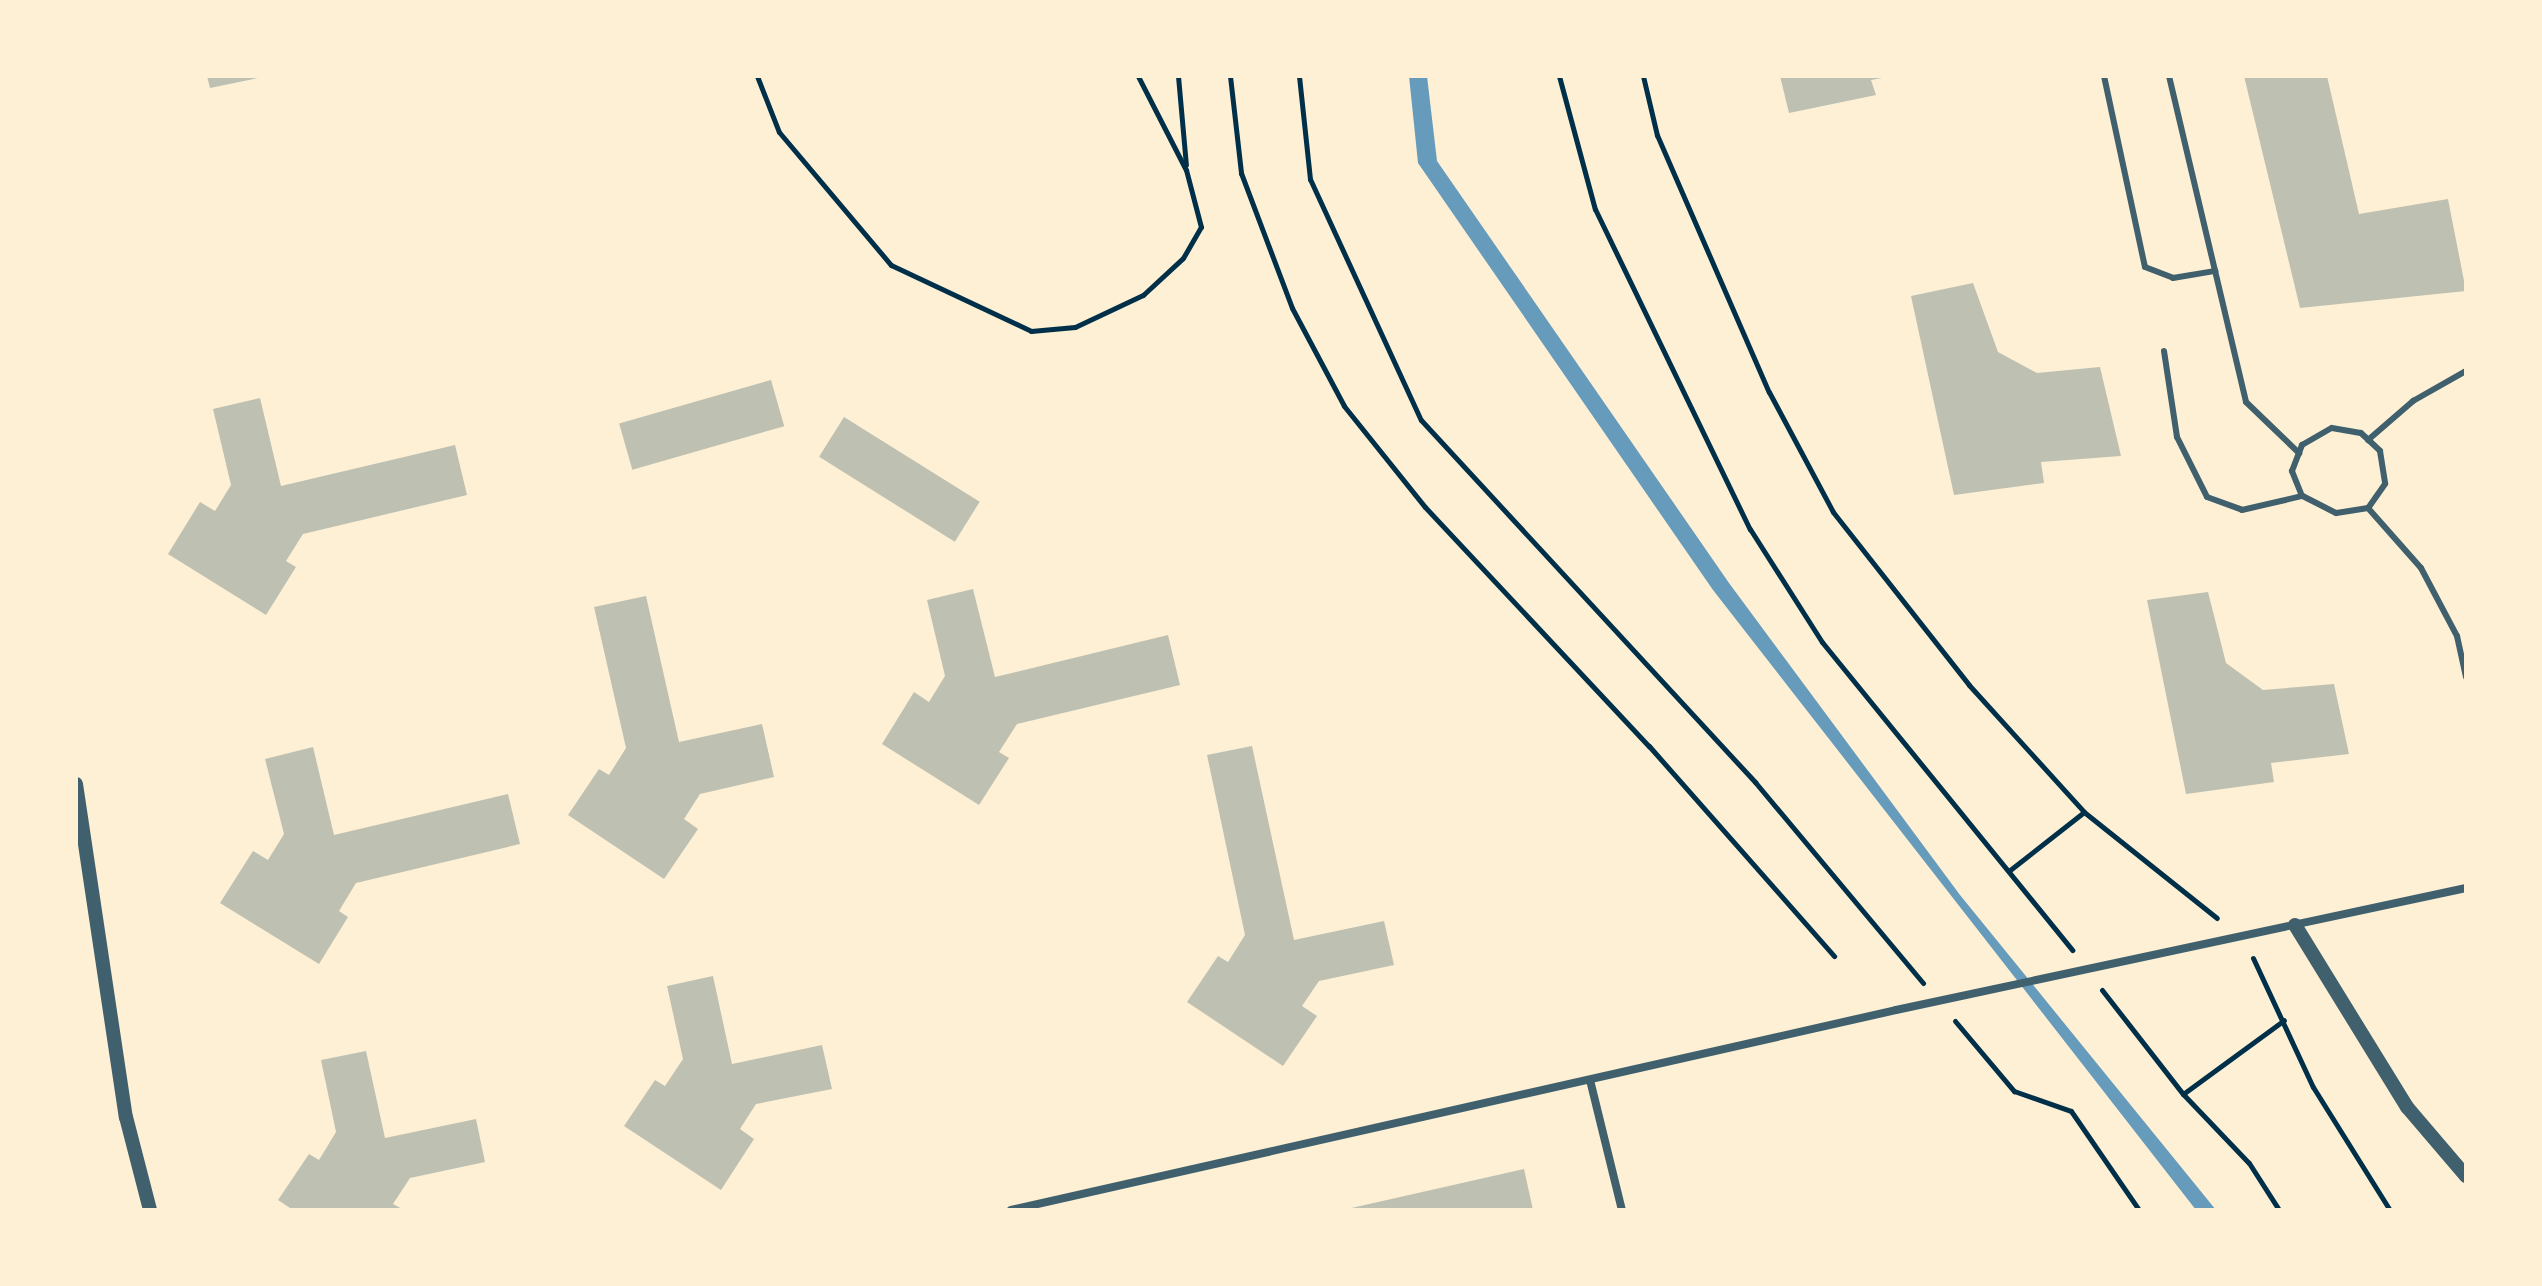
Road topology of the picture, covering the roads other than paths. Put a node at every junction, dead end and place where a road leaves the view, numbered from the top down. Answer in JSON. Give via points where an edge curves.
{"nodes":[{"id":1,"x":2104,"y":76,"type":"edge"},
{"id":2,"x":2169,"y":76,"type":"edge"},
{"id":3,"x":2215,"y":271,"type":"junction"},
{"id":4,"x":2164,"y":351,"type":"dead end"},
{"id":5,"x":2466,"y":371,"type":"edge"},
{"id":6,"x":2368,"y":440,"type":"junction"},
{"id":7,"x":2299,"y":453,"type":"junction"},
{"id":8,"x":2302,"y":496,"type":"junction"},
{"id":9,"x":2368,"y":508,"type":"junction"},
{"id":10,"x":2466,"y":677,"type":"edge"},
{"id":11,"x":76,"y":784,"type":"edge"},
{"id":12,"x":2466,"y":888,"type":"edge"},
{"id":13,"x":2295,"y":925,"type":"junction"},
{"id":14,"x":1590,"y":1080,"type":"junction"},
{"id":15,"x":2466,"y":1176,"type":"edge"},
{"id":16,"x":150,"y":1210,"type":"edge"},
{"id":17,"x":1011,"y":1210,"type":"edge"},
{"id":18,"x":1622,"y":1210,"type":"edge"}],
"edges":[{"from":1,"to":3,"type":"lane","via":[[2145,267],[2173,278]]},
{"from":2,"to":3,"type":"lane"},
{"from":3,"to":7,"type":"lane","via":[[2246,402]]},
{"from":4,"to":8,"type":"lane","via":[[2177,437],[2207,497],[2242,510]]},
{"from":5,"to":6,"type":"lane","via":[[2413,401]]},
{"from":6,"to":7,"type":"lane","via":[[2332,428],[2302,445]]},
{"from":6,"to":9,"type":"lane","via":[[2380,451],[2385,484]]},
{"from":7,"to":8,"type":"lane","via":[[2292,471]]},
{"from":8,"to":9,"type":"lane","via":[[2336,513]]},
{"from":9,"to":10,"type":"lane","via":[[2421,568],[2457,636]]},
{"from":11,"to":16,"type":"street","via":[[126,1117]]},
{"from":12,"to":13,"type":"street"},
{"from":13,"to":14,"type":"street"},
{"from":13,"to":15,"type":"street","via":[[2407,1107]]},
{"from":14,"to":17,"type":"street"},
{"from":14,"to":18,"type":"street"}]}
